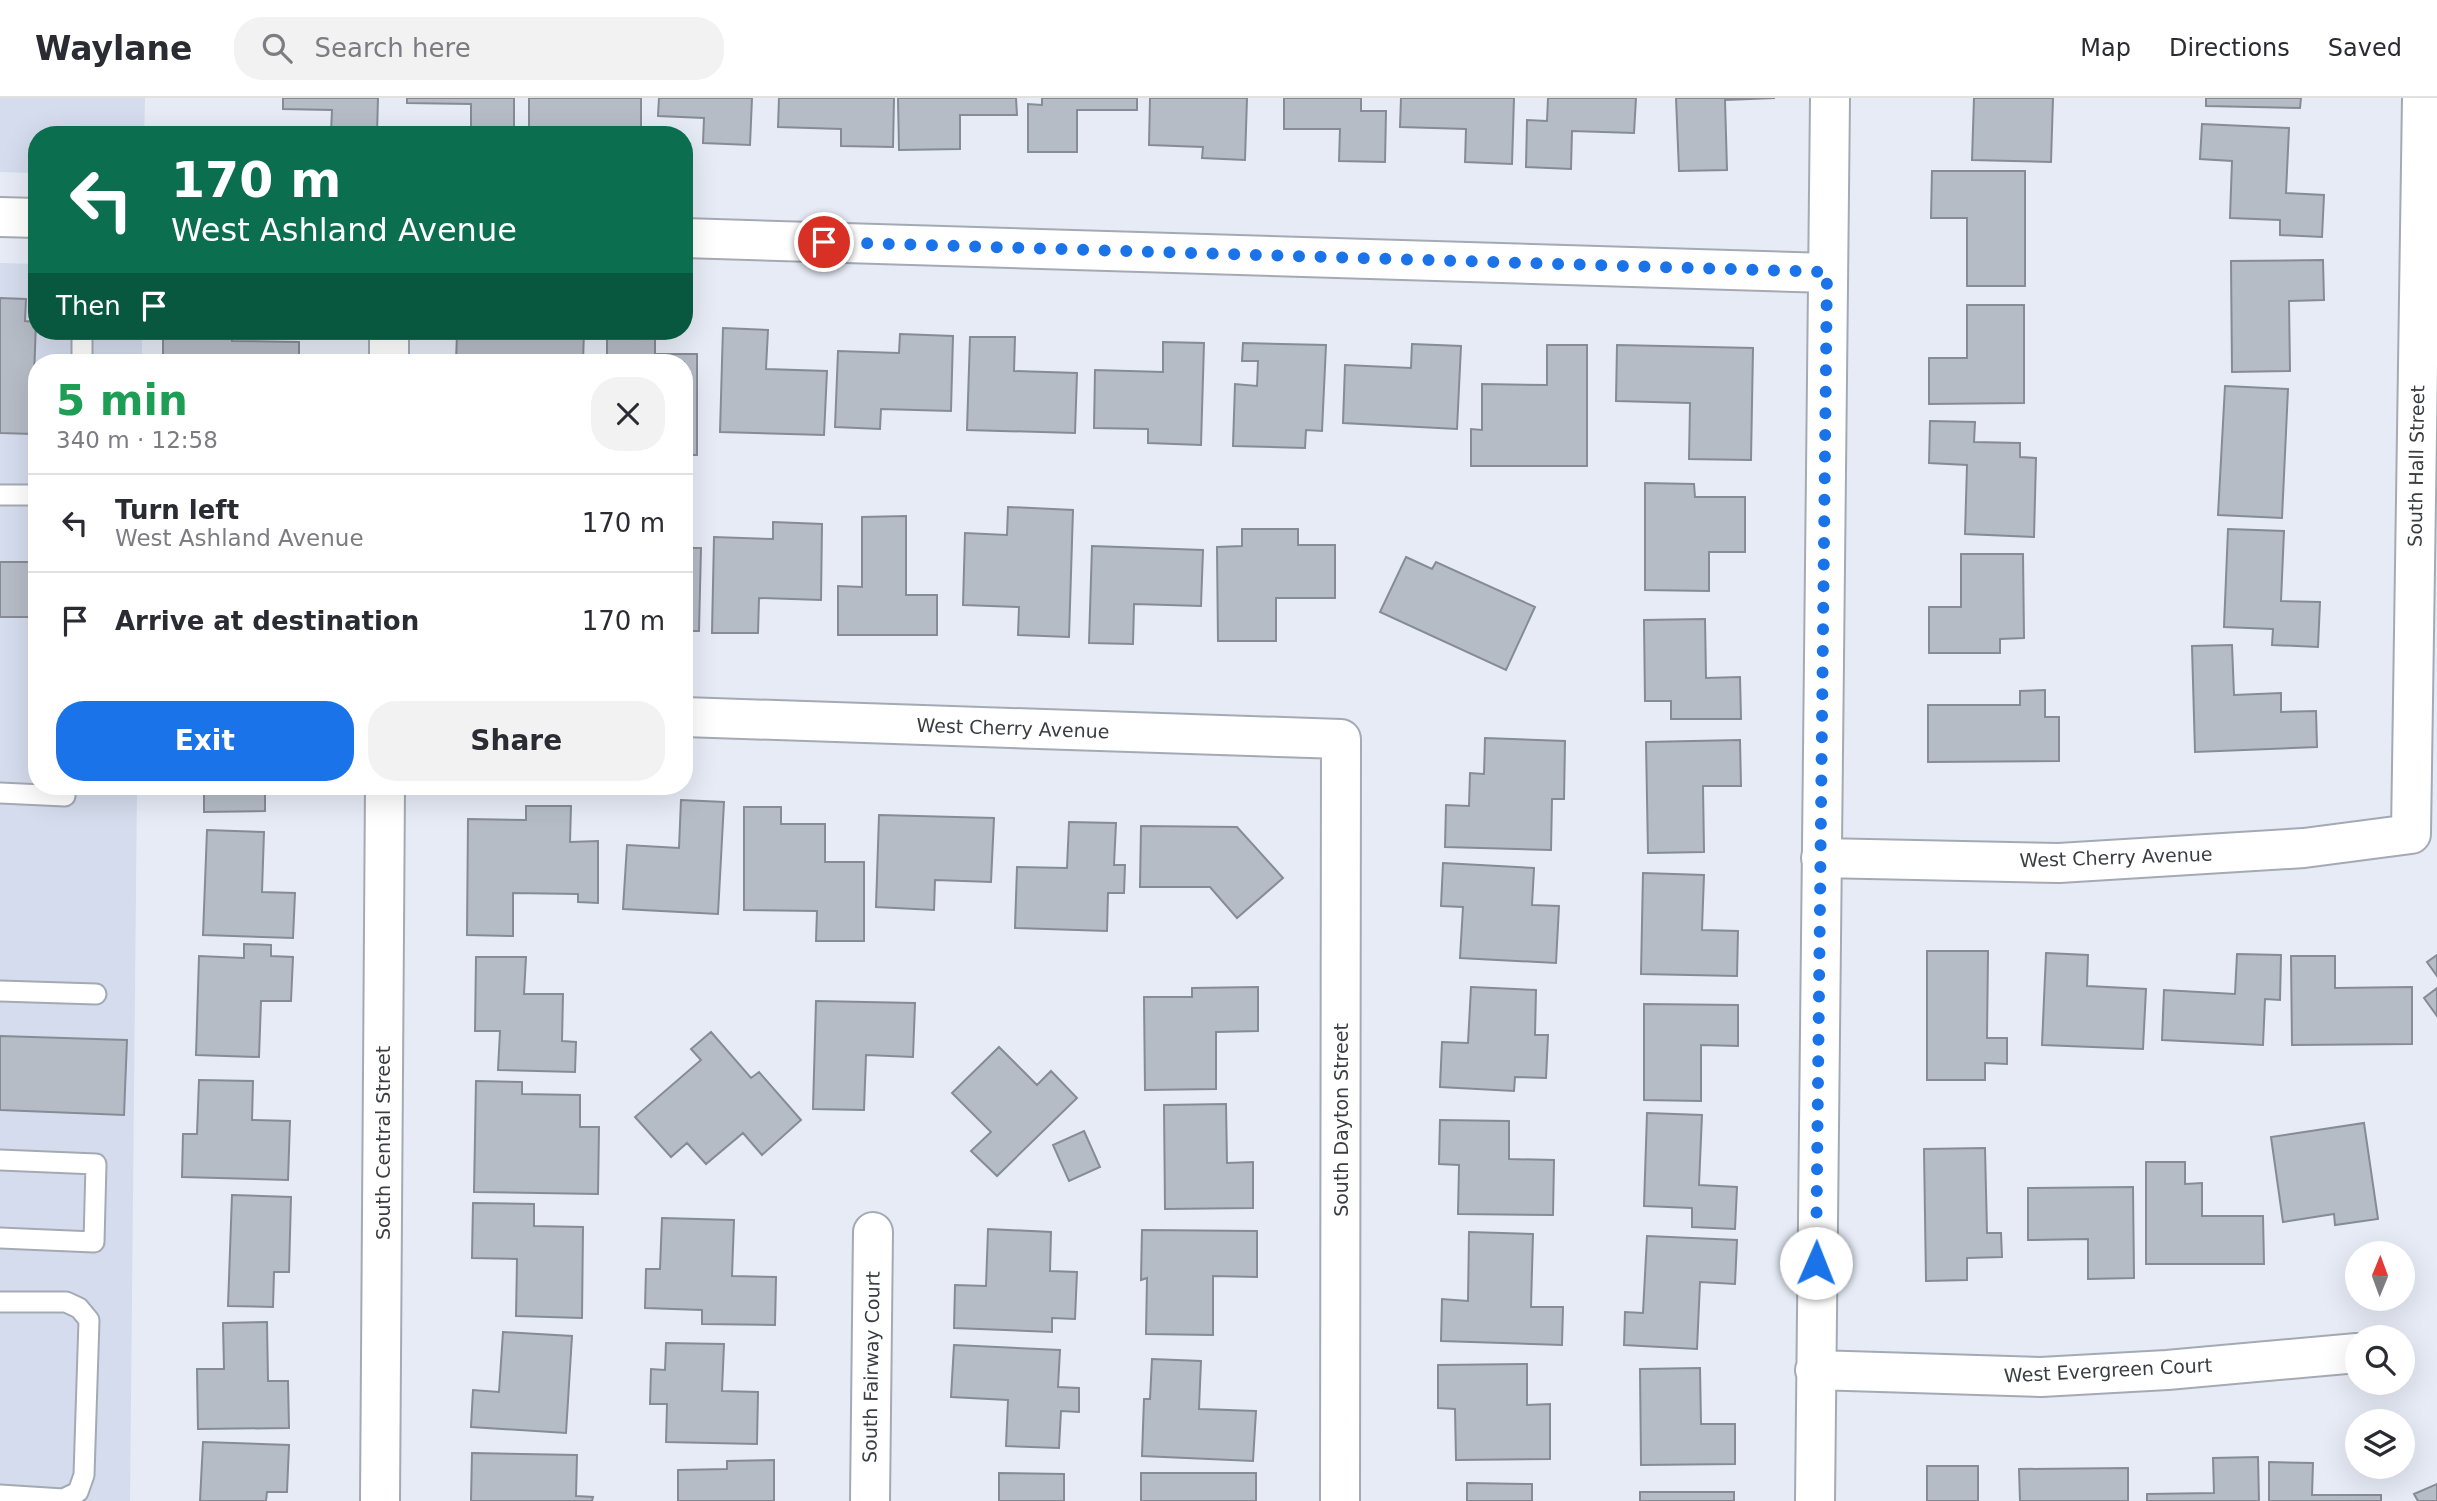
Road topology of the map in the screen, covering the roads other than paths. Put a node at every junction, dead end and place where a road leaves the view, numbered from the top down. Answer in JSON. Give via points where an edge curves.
{"nodes":[{"id":1,"x":1830,"y":98,"type":"edge"},
{"id":2,"x":2422,"y":98,"type":"edge"},
{"id":3,"x":0,"y":217,"type":"edge"},
{"id":4,"x":28,"y":218,"type":"edge"},
{"id":5,"x":693,"y":238,"type":"edge"},
{"id":6,"x":1827,"y":272,"type":"junction"},
{"id":7,"x":0,"y":495,"type":"edge"},
{"id":8,"x":28,"y":495,"type":"edge"},
{"id":9,"x":693,"y":717,"type":"edge"},
{"id":10,"x":1341,"y":739,"type":"joint"},
{"id":11,"x":0,"y":793,"type":"edge"},
{"id":12,"x":28,"y":794,"type":"edge"},
{"id":13,"x":43,"y":795,"type":"edge"},
{"id":14,"x":65,"y":795,"type":"edge"},
{"id":15,"x":385,"y":795,"type":"edge"},
{"id":16,"x":2411,"y":834,"type":"joint"},
{"id":17,"x":1821,"y":858,"type":"junction"},
{"id":18,"x":0,"y":991,"type":"edge"},
{"id":19,"x":96,"y":995,"type":"dead end"},
{"id":20,"x":0,"y":1160,"type":"edge"},
{"id":21,"x":873,"y":1232,"type":"dead end"},
{"id":22,"x":0,"y":1238,"type":"edge"},
{"id":23,"x":0,"y":1302,"type":"edge"},
{"id":24,"x":2345,"y":1354,"type":"edge"},
{"id":25,"x":1815,"y":1370,"type":"junction"},
{"id":26,"x":0,"y":1495,"type":"edge"},
{"id":27,"x":380,"y":1501,"type":"edge"},
{"id":28,"x":870,"y":1501,"type":"edge"},
{"id":29,"x":1340,"y":1501,"type":"edge"},
{"id":30,"x":1815,"y":1501,"type":"edge"}],
"edges":[{"from":1,"to":6,"type":"street"},
{"from":2,"to":16,"type":"street","name":"South Hall Street"},
{"from":3,"to":4,"type":"street"},
{"from":5,"to":6,"type":"street"},
{"from":6,"to":17,"type":"street"},
{"from":7,"to":8,"type":"lane"},
{"from":9,"to":10,"type":"street","name":"West Cherry Avenue"},
{"from":10,"to":29,"type":"street","name":"South Dayton Street"},
{"from":11,"to":12,"type":"lane"},
{"from":13,"to":14,"type":"lane"},
{"from":15,"to":27,"type":"street","name":"South Central Street"},
{"from":16,"to":17,"type":"street","name":"West Cherry Avenue","via":[[2304,848],[2059,863]]},
{"from":17,"to":25,"type":"street"},
{"from":18,"to":19,"type":"lane"},
{"from":20,"to":22,"type":"lane","via":[[96,1164],[94,1242]]},
{"from":21,"to":28,"type":"street","name":"South Fairway Court"},
{"from":23,"to":26,"type":"lane","via":[[66,1302],[89,1320],[84,1475],[78,1492],[62,1499]]},
{"from":24,"to":25,"type":"street","name":"West Evergreen Court","via":[[2040,1377]]},
{"from":25,"to":30,"type":"street"}]}
